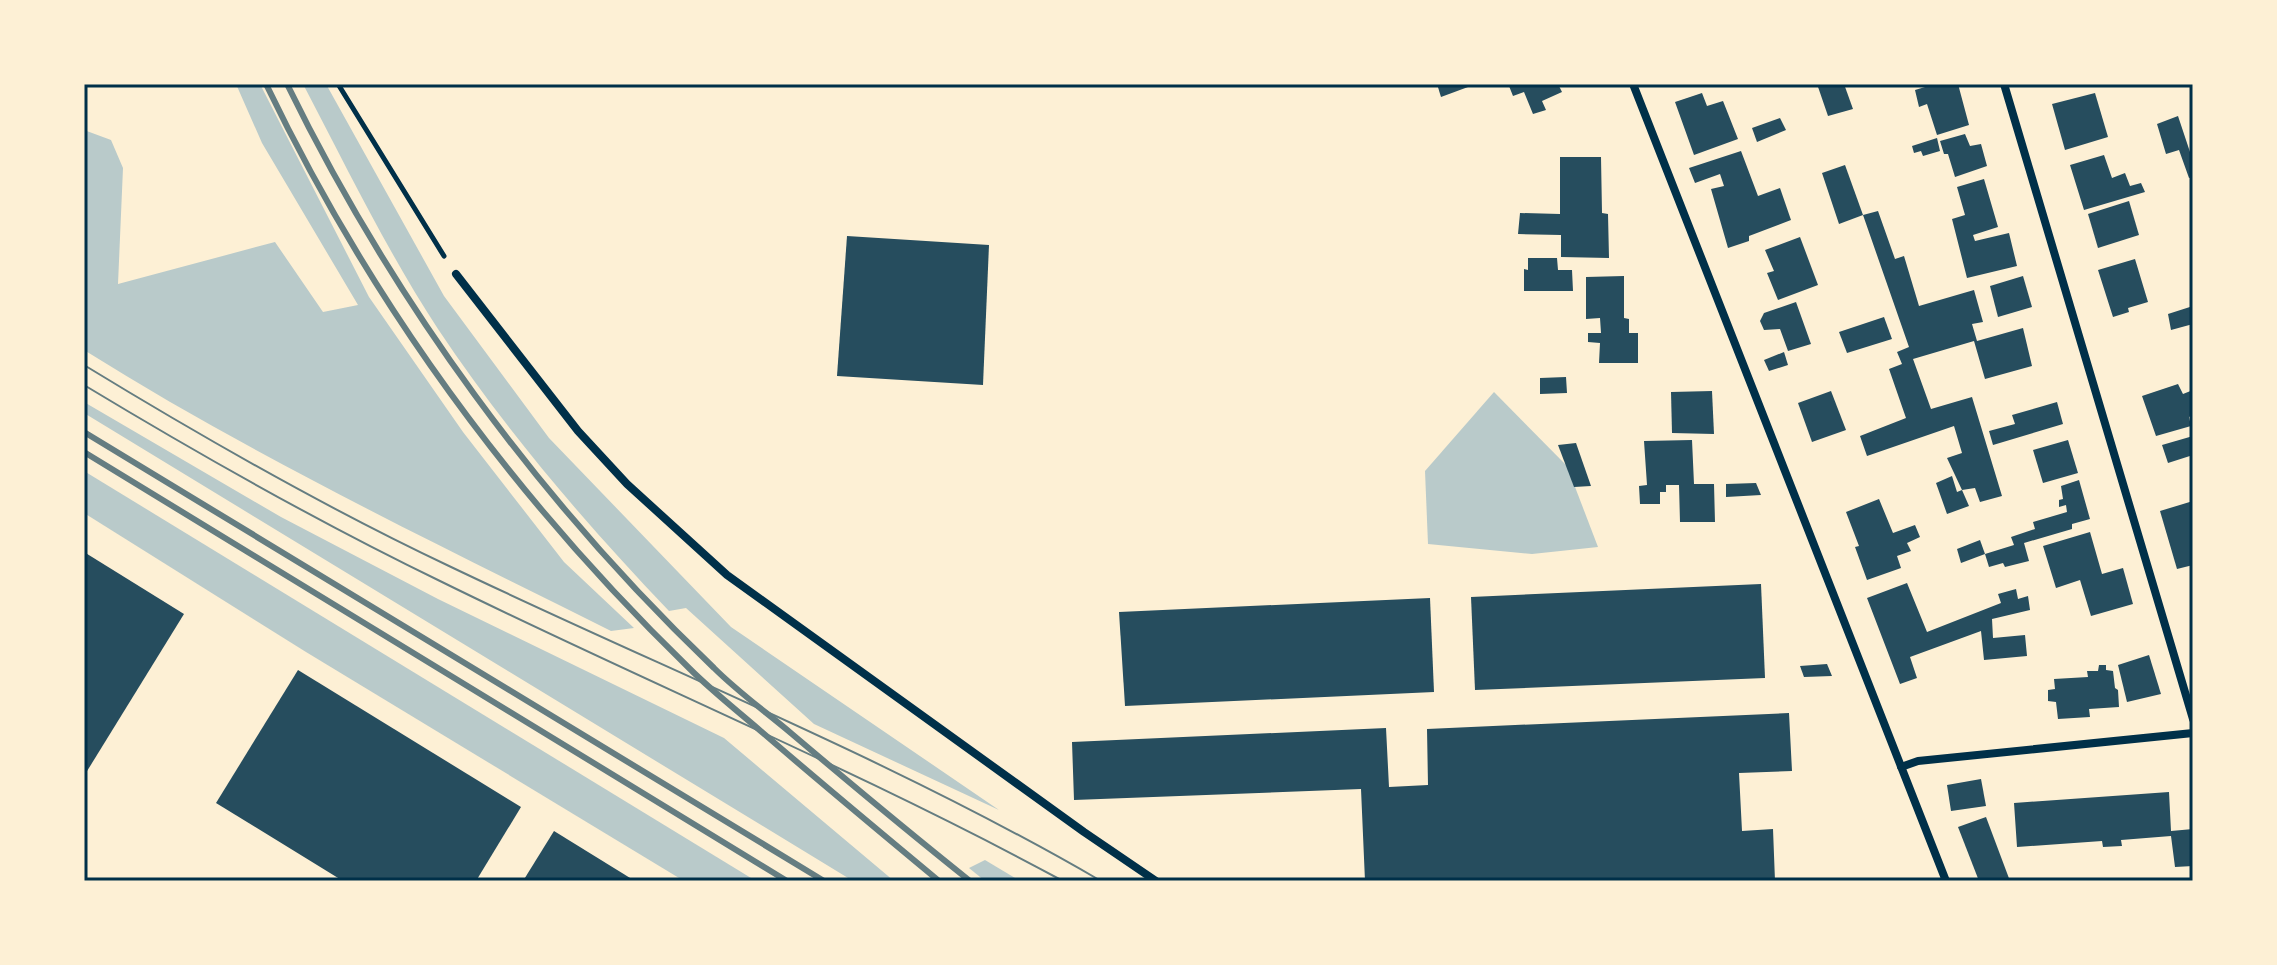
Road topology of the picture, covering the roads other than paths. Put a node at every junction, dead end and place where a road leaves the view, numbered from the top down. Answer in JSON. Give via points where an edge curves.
{"nodes":[{"id":1,"x":1633,"y":84,"type":"edge"},
{"id":2,"x":2004,"y":84,"type":"edge"},
{"id":3,"x":456,"y":274,"type":"road end"},
{"id":4,"x":2193,"y":719,"type":"edge"},
{"id":5,"x":2193,"y":733,"type":"edge"},
{"id":6,"x":1901,"y":767,"type":"junction"},
{"id":7,"x":1156,"y":881,"type":"edge"},
{"id":8,"x":1946,"y":881,"type":"edge"}],
"edges":[{"from":1,"to":6,"type":"street"},
{"from":2,"to":4,"type":"street"},
{"from":3,"to":7,"type":"street","via":[[578,431],[675,531],[739,584]]},
{"from":5,"to":6,"type":"street"},
{"from":6,"to":8,"type":"street"}]}
